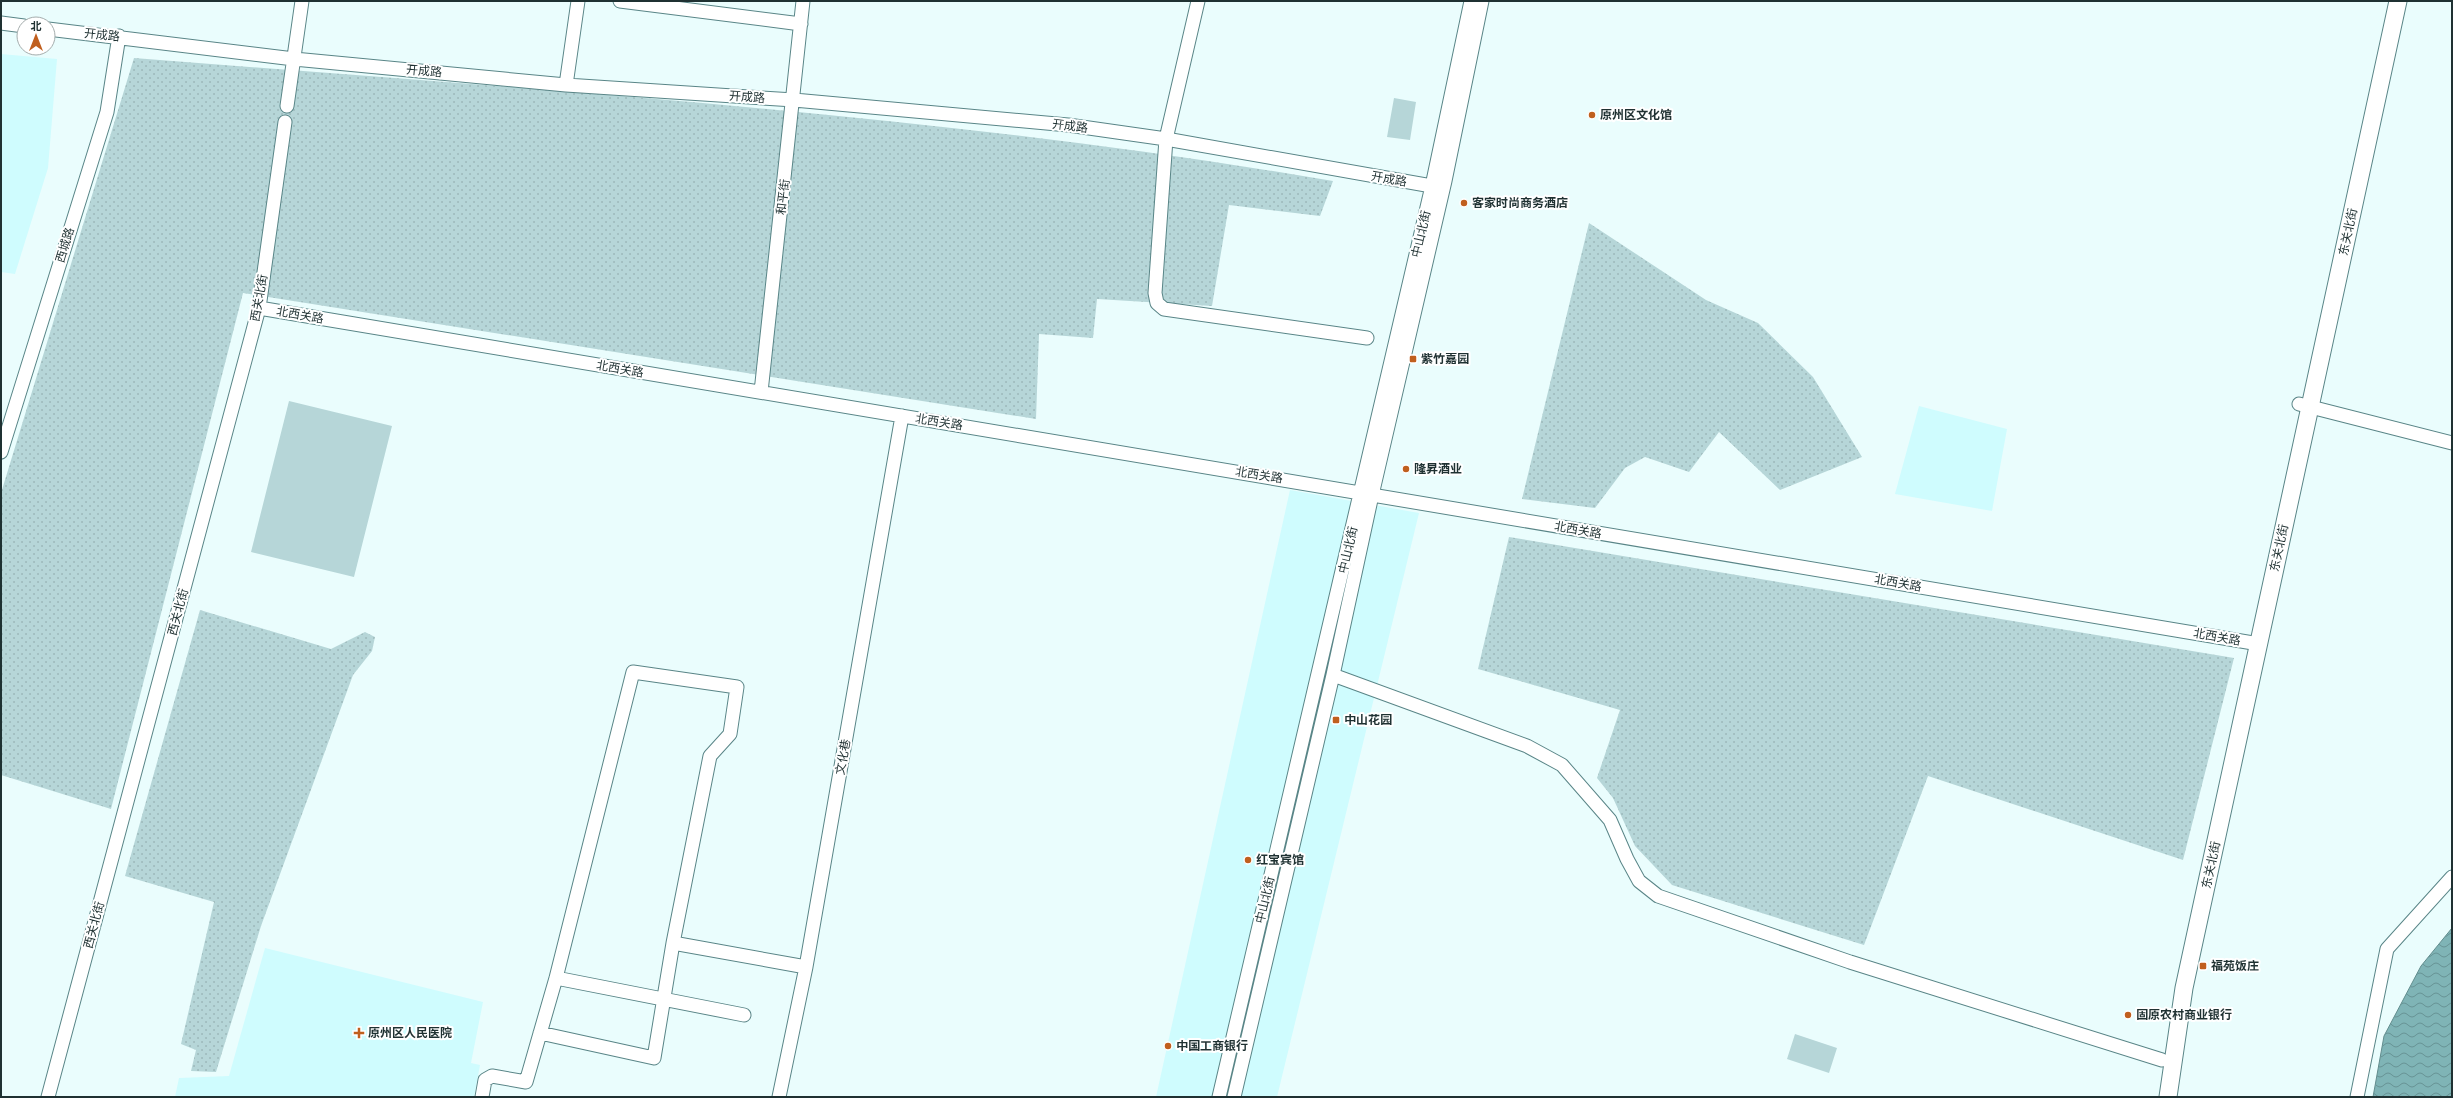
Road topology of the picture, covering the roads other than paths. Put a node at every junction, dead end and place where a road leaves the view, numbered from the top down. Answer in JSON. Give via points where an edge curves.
{"nodes":[{"id":1,"x":302,"y":1,"type":"edge"},
{"id":2,"x":578,"y":1,"type":"edge"},
{"id":3,"x":620,"y":1,"type":"edge"},
{"id":4,"x":803,"y":1,"type":"edge"},
{"id":5,"x":1198,"y":1,"type":"edge"},
{"id":6,"x":1471,"y":1,"type":"edge"},
{"id":7,"x":1482,"y":1,"type":"edge"},
{"id":8,"x":2387,"y":1,"type":"edge"},
{"id":9,"x":2398,"y":1,"type":"edge"},
{"id":10,"x":1,"y":23,"type":"edge"},
{"id":11,"x":801,"y":24,"type":"junction"},
{"id":12,"x":16,"y":25,"type":"edge"},
{"id":13,"x":56,"y":29,"type":"edge"},
{"id":14,"x":119,"y":36,"type":"junction"},
{"id":15,"x":294,"y":59,"type":"junction"},
{"id":16,"x":566,"y":84,"type":"junction"},
{"id":17,"x":794,"y":100,"type":"junction"},
{"id":18,"x":288,"y":106,"type":"dead end"},
{"id":19,"x":285,"y":122,"type":"dead end"},
{"id":20,"x":1166,"y":139,"type":"junction"},
{"id":21,"x":1437,"y":187,"type":"junction"},
{"id":22,"x":259,"y":308,"type":"junction"},
{"id":23,"x":1367,"y":338,"type":"dead end"},
{"id":24,"x":761,"y":392,"type":"junction"},
{"id":25,"x":2305,"y":406,"type":"junction"},
{"id":26,"x":902,"y":416,"type":"junction"},
{"id":27,"x":2452,"y":443,"type":"edge"},
{"id":28,"x":1,"y":452,"type":"edge"},
{"id":29,"x":1366,"y":494,"type":"junction"},
{"id":30,"x":2253,"y":643,"type":"junction"},
{"id":31,"x":1333,"y":675,"type":"junction"},
{"id":32,"x":2452,"y":877,"type":"edge"},
{"id":33,"x":673,"y":943,"type":"junction"},
{"id":34,"x":806,"y":967,"type":"junction"},
{"id":35,"x":556,"y":978,"type":"junction"},
{"id":36,"x":663,"y":999,"type":"junction"},
{"id":37,"x":744,"y":1015,"type":"dead end"},
{"id":38,"x":540,"y":1033,"type":"junction"},
{"id":39,"x":2162,"y":1060,"type":"junction"},
{"id":40,"x":48,"y":1097,"type":"edge"},
{"id":41,"x":482,"y":1097,"type":"edge"},
{"id":42,"x":778,"y":1097,"type":"edge"},
{"id":43,"x":1219,"y":1097,"type":"edge"},
{"id":44,"x":1234,"y":1097,"type":"edge"},
{"id":45,"x":2156,"y":1097,"type":"edge"},
{"id":46,"x":2168,"y":1097,"type":"edge"},
{"id":47,"x":2357,"y":1097,"type":"edge"}],
"edges":[{"from":1,"to":15,"type":"street"},
{"from":2,"to":16,"type":"street"},
{"from":3,"to":11,"type":"street"},
{"from":4,"to":11,"type":"street","name":"和平街"},
{"from":5,"to":20,"type":"street"},
{"from":6,"to":21,"type":"street","name":"中山北街"},
{"from":7,"to":21,"type":"street","name":"中山北街"},
{"from":8,"to":25,"type":"main road","name":"东关北街"},
{"from":9,"to":25,"type":"main road","name":"东关北街"},
{"from":10,"to":12,"type":"street"},
{"from":11,"to":17,"type":"street","name":"和平街"},
{"from":13,"to":14,"type":"street","name":"开成路"},
{"from":14,"to":15,"type":"street","name":"开成路"},
{"from":14,"to":28,"type":"street","name":"西城路","via":[[107,112]]},
{"from":15,"to":16,"type":"street","name":"开成路"},
{"from":15,"to":18,"type":"street"},
{"from":16,"to":17,"type":"street","name":"开成路"},
{"from":17,"to":20,"type":"street","name":"开成路","via":[[1068,125]]},
{"from":17,"to":24,"type":"street","name":"和平街"},
{"from":19,"to":22,"type":"street","name":"西关北街"},
{"from":20,"to":21,"type":"street","name":"开成路"},
{"from":20,"to":23,"type":"street","via":[[1155,293],[1157,304],[1164,309]]},
{"from":21,"to":29,"type":"street","name":"中山北街"},
{"from":22,"to":24,"type":"street","name":"北西关路"},
{"from":22,"to":40,"type":"street","name":"西关北街"},
{"from":24,"to":26,"type":"street","name":"北西关路"},
{"from":25,"to":27,"type":"street"},
{"from":25,"to":30,"type":"main road","name":"东关北街"},
{"from":26,"to":29,"type":"street","name":"北西关路"},
{"from":26,"to":34,"type":"street","name":"文化巷"},
{"from":29,"to":30,"type":"street","name":"北西关路"},
{"from":29,"to":31,"type":"street","name":"中山北街"},
{"from":29,"to":43,"type":"street","name":"中山北街"},
{"from":30,"to":39,"type":"main road","name":"东关北街","via":[[2173,986]]},
{"from":30,"to":46,"type":"main road","name":"东关北街","via":[[2184,988]]},
{"from":31,"to":39,"type":"street","via":[[1527,746],[1562,765],[1586,789],[1610,820],[1640,881],[1658,896],[1850,962]]},
{"from":31,"to":44,"type":"street","name":"中山北街"},
{"from":32,"to":47,"type":"street","via":[[2387,949]]},
{"from":33,"to":34,"type":"street"},
{"from":33,"to":35,"type":"street","via":[[710,756],[730,734],[737,687],[633,672]]},
{"from":33,"to":36,"type":"street"},
{"from":34,"to":42,"type":"street","name":"文化巷"},
{"from":35,"to":36,"type":"street"},
{"from":35,"to":38,"type":"street"},
{"from":36,"to":37,"type":"street"},
{"from":36,"to":38,"type":"street","via":[[654,1058]]},
{"from":38,"to":41,"type":"street","via":[[526,1082],[492,1076],[485,1080]]},
{"from":39,"to":45,"type":"main road","name":"东关北街"}]}
